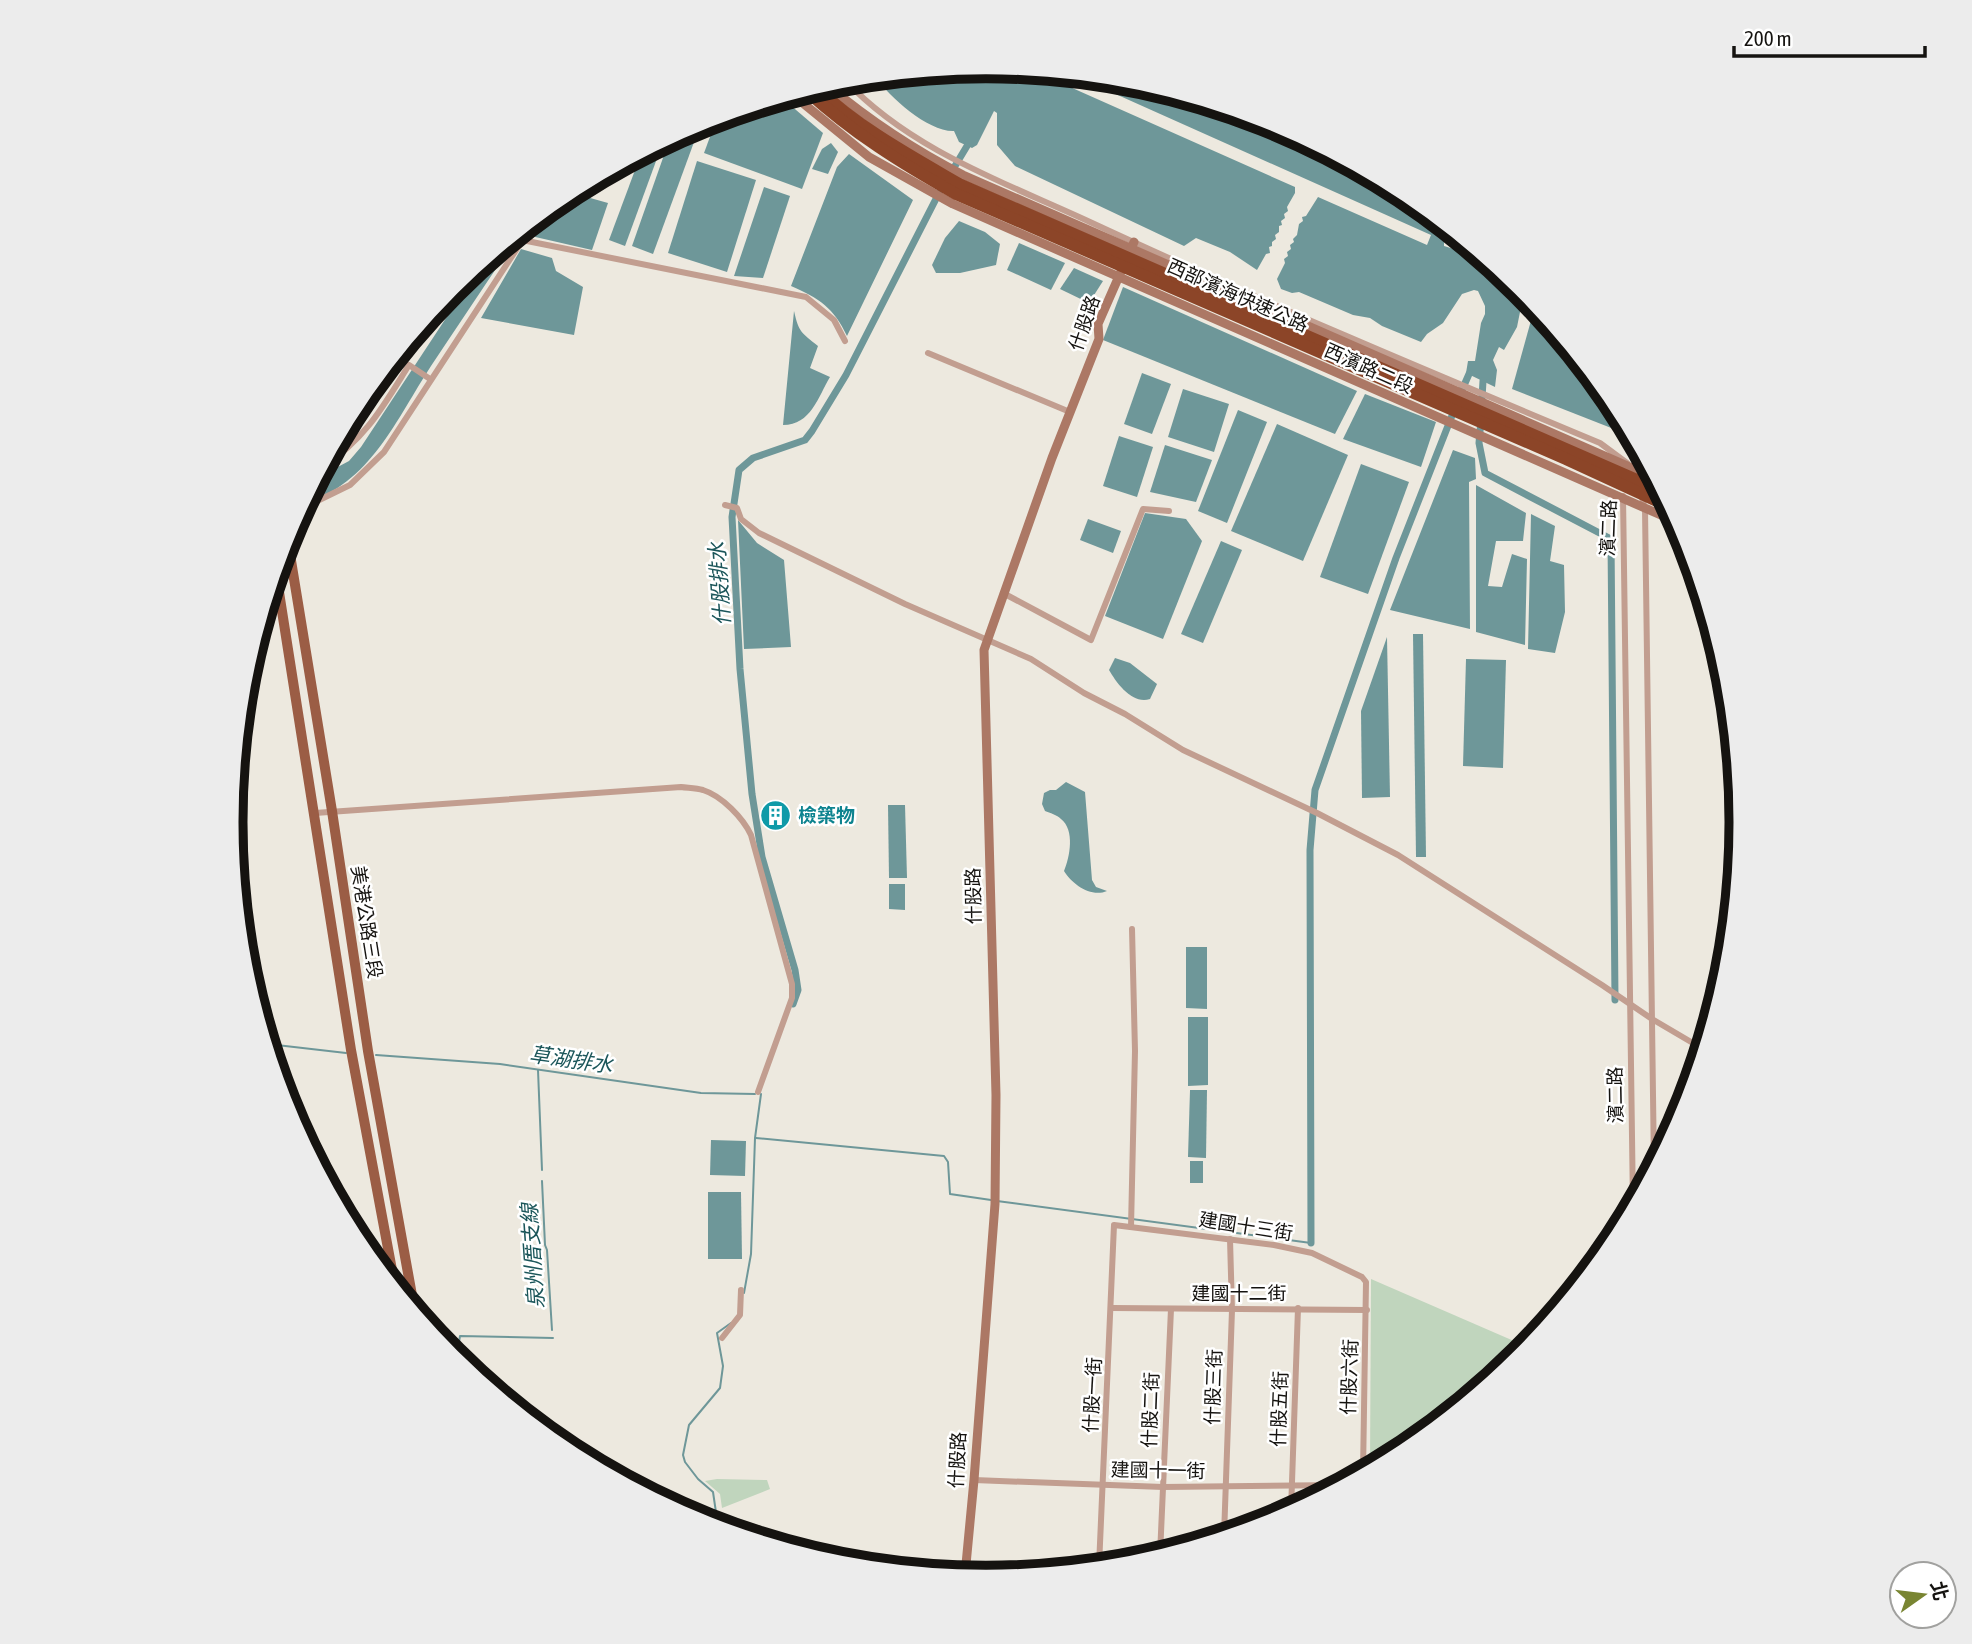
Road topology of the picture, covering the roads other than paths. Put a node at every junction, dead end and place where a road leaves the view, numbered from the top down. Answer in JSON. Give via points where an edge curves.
{"nodes":[{"id":1,"x":856,"y":91,"type":"edge"},
{"id":2,"x":838,"y":94,"type":"edge"},
{"id":3,"x":827,"y":96,"type":"edge"},
{"id":4,"x":816,"y":99,"type":"edge"},
{"id":5,"x":802,"y":102,"type":"edge"},
{"id":6,"x":936,"y":172,"type":"junction"},
{"id":7,"x":960,"y":185,"type":"junction"},
{"id":8,"x":524,"y":240,"type":"edge"},
{"id":9,"x":519,"y":244,"type":"edge"},
{"id":10,"x":1132,"y":245,"type":"junction"},
{"id":11,"x":1120,"y":278,"type":"junction"},
{"id":12,"x":845,"y":341,"type":"dead end"},
{"id":13,"x":928,"y":354,"type":"dead end"},
{"id":14,"x":430,"y":379,"type":"junction"},
{"id":15,"x":1452,"y":400,"type":"junction"},
{"id":16,"x":1070,"y":412,"type":"junction"},
{"id":17,"x":339,"y":456,"type":"edge"},
{"id":18,"x":1634,"y":468,"type":"junction"},
{"id":19,"x":1642,"y":472,"type":"edge"},
{"id":20,"x":1649,"y":485,"type":"edge"},
{"id":21,"x":1622,"y":498,"type":"junction"},
{"id":22,"x":1656,"y":500,"type":"edge"},
{"id":23,"x":315,"y":502,"type":"edge"},
{"id":24,"x":725,"y":505,"type":"dead end"},
{"id":25,"x":1645,"y":509,"type":"junction"},
{"id":26,"x":1169,"y":510,"type":"dead end"},
{"id":27,"x":1663,"y":517,"type":"edge"},
{"id":28,"x":291,"y":560,"type":"edge"},
{"id":29,"x":279,"y":593,"type":"edge"},
{"id":30,"x":1003,"y":593,"type":"junction"},
{"id":31,"x":988,"y":641,"type":"junction"},
{"id":32,"x":332,"y":811,"type":"junction"},
{"id":33,"x":315,"y":813,"type":"junction"},
{"id":34,"x":1132,"y":929,"type":"dead end"},
{"id":35,"x":1629,"y":1004,"type":"junction"},
{"id":36,"x":1651,"y":1019,"type":"junction"},
{"id":37,"x":1695,"y":1044,"type":"edge"},
{"id":38,"x":758,"y":1092,"type":"dead end"},
{"id":39,"x":1654,"y":1150,"type":"edge"},
{"id":40,"x":1633,"y":1189,"type":"edge"},
{"id":41,"x":1114,"y":1225,"type":"joint"},
{"id":42,"x":1131,"y":1227,"type":"junction"},
{"id":43,"x":1230,"y":1239,"type":"junction"},
{"id":44,"x":390,"y":1266,"type":"edge"},
{"id":45,"x":1366,"y":1282,"type":"joint"},
{"id":46,"x":741,"y":1290,"type":"dead end"},
{"id":47,"x":412,"y":1293,"type":"edge"},
{"id":48,"x":1112,"y":1308,"type":"junction"},
{"id":49,"x":1298,"y":1308,"type":"junction"},
{"id":50,"x":1171,"y":1309,"type":"junction"},
{"id":51,"x":1231,"y":1310,"type":"junction"},
{"id":52,"x":1367,"y":1310,"type":"junction"},
{"id":53,"x":722,"y":1338,"type":"dead end"},
{"id":54,"x":1363,"y":1463,"type":"edge"},
{"id":55,"x":974,"y":1480,"type":"junction"},
{"id":56,"x":1104,"y":1485,"type":"junction"},
{"id":57,"x":1292,"y":1485,"type":"junction"},
{"id":58,"x":1322,"y":1485,"type":"edge"},
{"id":59,"x":1163,"y":1487,"type":"junction"},
{"id":60,"x":1226,"y":1487,"type":"junction"},
{"id":61,"x":1291,"y":1499,"type":"edge"},
{"id":62,"x":1224,"y":1526,"type":"edge"},
{"id":63,"x":1160,"y":1544,"type":"edge"},
{"id":64,"x":1100,"y":1556,"type":"edge"},
{"id":65,"x":966,"y":1565,"type":"edge"}],
"edges":[{"from":1,"to":6,"type":"street"},
{"from":2,"to":6,"type":"street","name":"西濱路二段"},
{"from":3,"to":6,"type":"highway","name":"西部濱海快速公路","via":[[884,141]]},
{"from":4,"to":6,"type":"highway","name":"西部濱海快速公路","via":[[880,150]]},
{"from":5,"to":6,"type":"street","name":"西濱路二段","via":[[869,156]]},
{"from":6,"to":7,"type":"highway","name":"西部濱海快速公路"},
{"from":6,"to":7,"type":"street","name":"西濱路二段"},
{"from":7,"to":10,"type":"street","name":"西濱路二段"},
{"from":7,"to":11,"type":"street","name":"西濱路二段"},
{"from":7,"to":15,"type":"highway","name":"西部濱海快速公路","via":[[1115,258]]},
{"from":8,"to":12,"type":"street","via":[[806,297],[834,320]]},
{"from":9,"to":14,"type":"street"},
{"from":10,"to":11,"type":"street","name":"什股路"},
{"from":10,"to":15,"type":"street","name":"西濱路二段"},
{"from":11,"to":15,"type":"street","name":"西濱路二段"},
{"from":11,"to":16,"type":"street","name":"什股路","via":[[1098,324],[1099,339]]},
{"from":13,"to":16,"type":"street"},
{"from":14,"to":17,"type":"street","via":[[409,365],[371,424]]},
{"from":14,"to":23,"type":"street","via":[[391,442],[367,469],[341,490]]},
{"from":15,"to":18,"type":"street","name":"西濱路二段","via":[[1504,407]]},
{"from":15,"to":20,"type":"highway","name":"西部濱海快速公路"},
{"from":15,"to":21,"type":"street","name":"西濱路二段","via":[[1494,441]]},
{"from":15,"to":22,"type":"highway","name":"西部濱海快速公路"},
{"from":16,"to":30,"type":"street","name":"什股路"},
{"from":18,"to":19,"type":"street","name":"西濱路二段"},
{"from":18,"to":21,"type":"street","name":"濱二路"},
{"from":18,"to":25,"type":"street","name":"濱二路"},
{"from":21,"to":25,"type":"street","name":"西濱路二段"},
{"from":21,"to":35,"type":"street","name":"濱二路"},
{"from":24,"to":31,"type":"street","via":[[737,508],[741,519],[759,533]]},
{"from":25,"to":27,"type":"street","name":"西濱路二段"},
{"from":25,"to":36,"type":"street","name":"濱二路"},
{"from":26,"to":30,"type":"street","via":[[1143,509],[1091,640]]},
{"from":28,"to":32,"type":"main road","name":"美港公路三段"},
{"from":29,"to":33,"type":"main road","name":"美港公路三段"},
{"from":30,"to":31,"type":"street","name":"什股路"},
{"from":31,"to":35,"type":"street","via":[[1031,659],[1183,750],[1398,855]]},
{"from":31,"to":55,"type":"street","name":"什股路","via":[[984,650],[995,1204]]},
{"from":32,"to":33,"type":"street"},
{"from":32,"to":38,"type":"street","via":[[681,787],[712,793],[751,835],[792,984],[792,998]]},
{"from":32,"to":47,"type":"main road","name":"美港公路三段"},
{"from":33,"to":44,"type":"main road","name":"美港公路三段"},
{"from":34,"to":42,"type":"street"},
{"from":35,"to":36,"type":"street"},
{"from":35,"to":40,"type":"street","name":"濱二路"},
{"from":36,"to":37,"type":"street"},
{"from":36,"to":39,"type":"street","name":"濱二路"},
{"from":41,"to":42,"type":"street","name":"建國十三街"},
{"from":41,"to":48,"type":"street","name":"什股一街"},
{"from":42,"to":43,"type":"street","name":"建國十三街"},
{"from":43,"to":45,"type":"street","name":"建國十三街","via":[[1312,1253]]},
{"from":43,"to":51,"type":"street","name":"什股三街"},
{"from":45,"to":52,"type":"street","name":"什股六街"},
{"from":46,"to":53,"type":"street","via":[[740,1315]]},
{"from":48,"to":50,"type":"street","name":"建國十二街"},
{"from":48,"to":56,"type":"street","name":"什股一街"},
{"from":49,"to":51,"type":"street","name":"建國十二街"},
{"from":49,"to":52,"type":"street","name":"建國十二街"},
{"from":49,"to":57,"type":"street","name":"什股五街"},
{"from":50,"to":51,"type":"street","name":"建國十二街"},
{"from":50,"to":59,"type":"street","name":"什股二街"},
{"from":51,"to":60,"type":"street","name":"什股三街"},
{"from":52,"to":54,"type":"street","name":"什股六街"},
{"from":55,"to":56,"type":"street","name":"建國十一街"},
{"from":55,"to":65,"type":"street","name":"什股路"},
{"from":56,"to":59,"type":"street","name":"建國十一街"},
{"from":56,"to":64,"type":"street","name":"什股一街"},
{"from":57,"to":58,"type":"street","name":"建國十一街"},
{"from":57,"to":60,"type":"street","name":"建國十一街"},
{"from":57,"to":61,"type":"street","name":"什股五街"},
{"from":59,"to":60,"type":"street","name":"建國十一街"},
{"from":59,"to":63,"type":"street","name":"什股二街"},
{"from":60,"to":62,"type":"street","name":"什股三街"}]}
